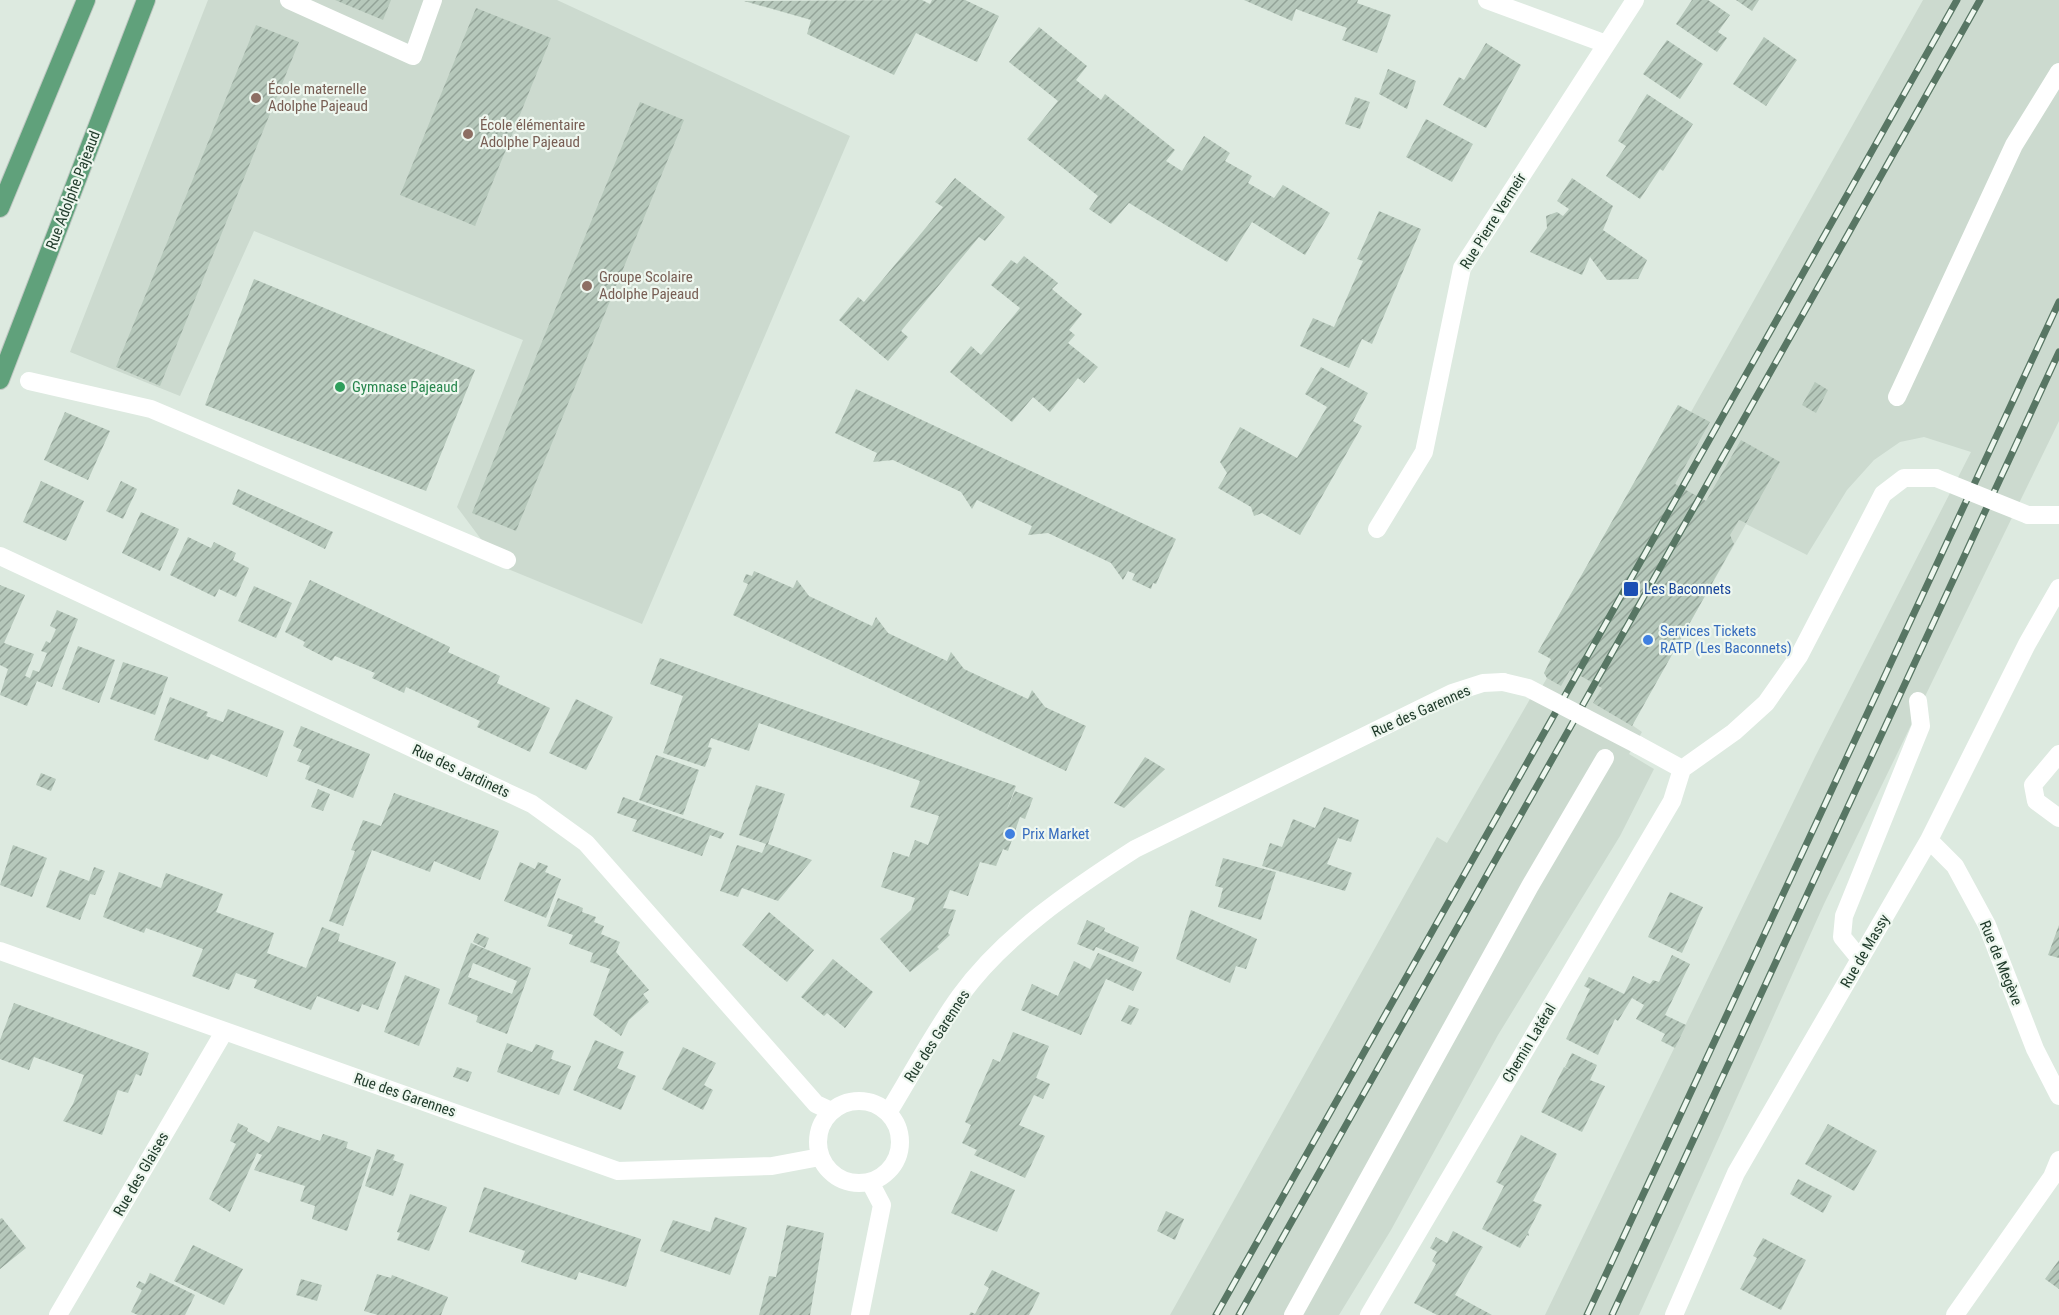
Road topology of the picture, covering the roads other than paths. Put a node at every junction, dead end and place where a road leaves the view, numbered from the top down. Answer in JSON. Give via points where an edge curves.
{"nodes":[{"id":1,"x":86,"y":0,"type":"edge"},
{"id":2,"x":146,"y":0,"type":"edge"},
{"id":3,"x":289,"y":0,"type":"edge"},
{"id":4,"x":433,"y":0,"type":"edge"},
{"id":5,"x":1487,"y":0,"type":"edge"},
{"id":6,"x":1635,"y":0,"type":"edge"},
{"id":7,"x":1605,"y":44,"type":"junction"},
{"id":8,"x":2059,"y":72,"type":"edge"},
{"id":9,"x":0,"y":208,"type":"edge"},
{"id":10,"x":0,"y":380,"type":"edge"},
{"id":11,"x":29,"y":381,"type":"dead end"},
{"id":12,"x":1897,"y":397,"type":"dead end"},
{"id":13,"x":2059,"y":515,"type":"edge"},
{"id":14,"x":1377,"y":529,"type":"dead end"},
{"id":15,"x":0,"y":556,"type":"edge"},
{"id":16,"x":507,"y":560,"type":"dead end"},
{"id":17,"x":2059,"y":588,"type":"edge"},
{"id":18,"x":1918,"y":700,"type":"dead end"},
{"id":19,"x":2059,"y":754,"type":"edge"},
{"id":20,"x":1605,"y":758,"type":"dead end"},
{"id":21,"x":1682,"y":769,"type":"junction"},
{"id":22,"x":2059,"y":818,"type":"edge"},
{"id":23,"x":1929,"y":840,"type":"junction"},
{"id":24,"x":0,"y":951,"type":"edge"},
{"id":25,"x":1860,"y":959,"type":"junction"},
{"id":26,"x":224,"y":1032,"type":"junction"},
{"id":27,"x":2059,"y":1096,"type":"edge"},
{"id":28,"x":831,"y":1111,"type":"junction"},
{"id":29,"x":888,"y":1113,"type":"junction"},
{"id":30,"x":820,"y":1157,"type":"junction"},
{"id":31,"x":2059,"y":1160,"type":"edge"},
{"id":32,"x":870,"y":1182,"type":"junction"},
{"id":33,"x":58,"y":1315,"type":"edge"},
{"id":34,"x":860,"y":1315,"type":"edge"},
{"id":35,"x":1293,"y":1315,"type":"edge"},
{"id":36,"x":1369,"y":1315,"type":"edge"},
{"id":37,"x":1674,"y":1315,"type":"edge"},
{"id":38,"x":1955,"y":1315,"type":"edge"}],
"edges":[{"from":1,"to":9,"type":"main road"},
{"from":2,"to":10,"type":"main road","name":"Rue Adolphe Pajeaud"},
{"from":3,"to":4,"type":"street","via":[[413,56]]},
{"from":5,"to":7,"type":"street"},
{"from":6,"to":7,"type":"street","name":"Rue Pierre Vermeir"},
{"from":7,"to":14,"type":"street","name":"Rue Pierre Vermeir","via":[[1462,268],[1424,452]]},
{"from":8,"to":12,"type":"street","via":[[2014,145]]},
{"from":11,"to":16,"type":"street","via":[[152,409]]},
{"from":13,"to":21,"type":"street","bridge":true,"via":[[2028,515],[1936,478],[1904,477],[1883,494],[1799,656],[1766,703],[1734,732]]},
{"from":15,"to":28,"type":"street","name":"Rue des Jardinets","via":[[532,804],[586,843],[816,1104]]},
{"from":17,"to":23,"type":"street","name":"Rue de Massy"},
{"from":18,"to":25,"type":"street","via":[[1922,726],[1844,916],[1842,937]]},
{"from":19,"to":22,"type":"street","via":[[2033,785],[2036,801]]},
{"from":20,"to":35,"type":"street"},
{"from":21,"to":29,"type":"street","name":"Rue des Garennes","bridge":true,"via":[[1528,688],[1503,682],[1483,683],[1452,693],[1135,849],[1092,877],[1013,939],[961,995]]},
{"from":21,"to":36,"type":"street","name":"Chemin Latéral","via":[[1671,801]]},
{"from":23,"to":25,"type":"street","name":"Rue de Massy"},
{"from":23,"to":27,"type":"street","name":"Rue de Megève","via":[[1955,866],[1987,925],[2035,1049]]},
{"from":24,"to":26,"type":"street","name":"Rue des Garennes"},
{"from":25,"to":37,"type":"street","name":"Rue de Massy","via":[[1736,1173]]},
{"from":26,"to":30,"type":"street","name":"Rue des Garennes","via":[[618,1171],[772,1166]]},
{"from":26,"to":33,"type":"street","name":"Rue des Glaises"},
{"from":28,"to":29,"type":"street","via":[[860,1100],[876,1104]]},
{"from":28,"to":30,"type":"street","via":[[821,1124],[817,1140]]},
{"from":29,"to":32,"type":"street","via":[[898,1127],[896,1161],[885,1174]]},
{"from":30,"to":32,"type":"street","via":[[841,1178]]},
{"from":31,"to":38,"type":"street","via":[[2052,1177]]},
{"from":32,"to":34,"type":"street","via":[[882,1205]]}]}
